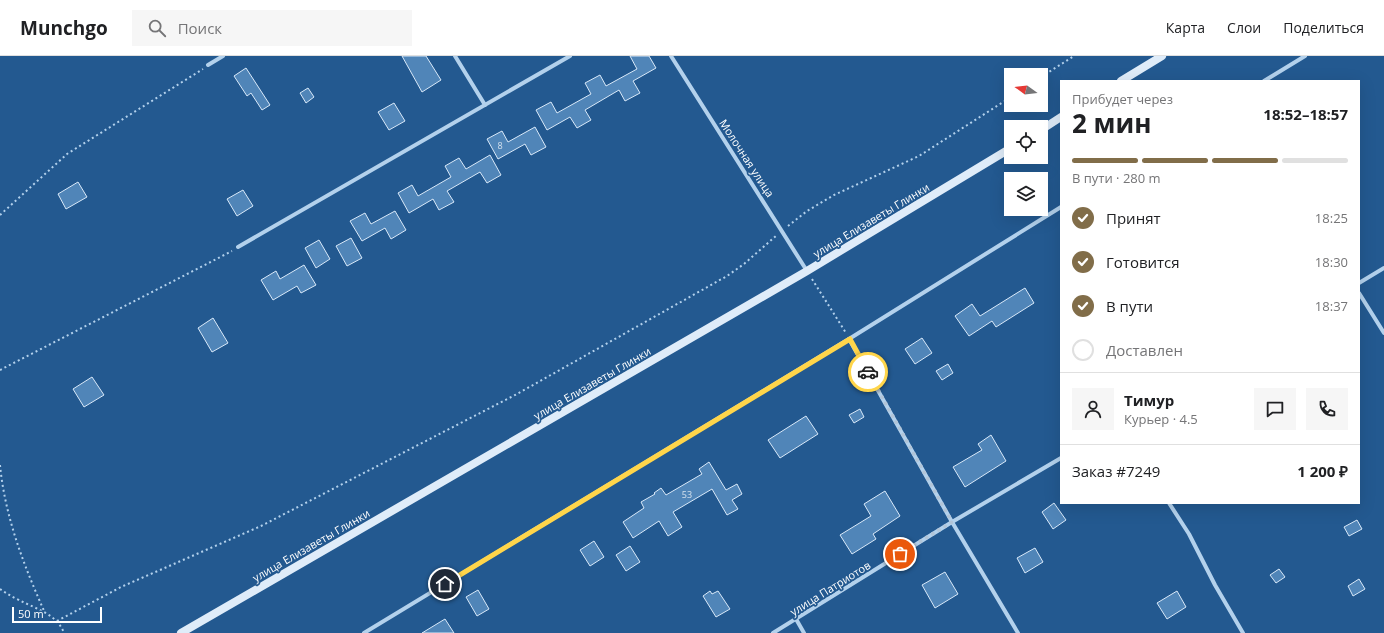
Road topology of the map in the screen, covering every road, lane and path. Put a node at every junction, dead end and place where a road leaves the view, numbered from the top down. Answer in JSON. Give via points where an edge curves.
{"nodes":[{"id":1,"x":223,"y":56,"type":"edge"},
{"id":2,"x":455,"y":56,"type":"edge"},
{"id":3,"x":570,"y":56,"type":"edge"},
{"id":4,"x":671,"y":56,"type":"edge"},
{"id":5,"x":1074,"y":56,"type":"edge"},
{"id":6,"x":1162,"y":56,"type":"edge"},
{"id":7,"x":1305,"y":56,"type":"edge"},
{"id":8,"x":208,"y":65,"type":"joint"},
{"id":9,"x":1048,"y":73,"type":"edge"},
{"id":10,"x":1123,"y":80,"type":"edge"},
{"id":11,"x":1266,"y":80,"type":"edge"},
{"id":12,"x":1004,"y":101,"type":"edge"},
{"id":13,"x":485,"y":105,"type":"junction"},
{"id":14,"x":1060,"y":118,"type":"edge"},
{"id":15,"x":1048,"y":125,"type":"edge"},
{"id":16,"x":1004,"y":152,"type":"edge"},
{"id":17,"x":1060,"y":208,"type":"edge"},
{"id":18,"x":0,"y":215,"type":"edge"},
{"id":19,"x":782,"y":230,"type":"junction"},
{"id":20,"x":238,"y":247,"type":"joint"},
{"id":21,"x":1384,"y":268,"type":"edge"},
{"id":22,"x":807,"y":271,"type":"junction"},
{"id":23,"x":1360,"y":282,"type":"edge"},
{"id":24,"x":1360,"y":295,"type":"edge"},
{"id":25,"x":1384,"y":333,"type":"edge"},
{"id":26,"x":850,"y":339,"type":"junction"},
{"id":27,"x":0,"y":370,"type":"edge"},
{"id":28,"x":1060,"y":459,"type":"edge"},
{"id":29,"x":0,"y":466,"type":"edge"},
{"id":30,"x":1170,"y":504,"type":"edge"},
{"id":31,"x":952,"y":522,"type":"junction"},
{"id":32,"x":0,"y":589,"type":"edge"},
{"id":33,"x":45,"y":613,"type":"junction"},
{"id":34,"x":796,"y":619,"type":"junction"},
{"id":35,"x":57,"y":621,"type":"junction"},
{"id":36,"x":64,"y":633,"type":"edge"},
{"id":37,"x":181,"y":633,"type":"edge"},
{"id":38,"x":364,"y":633,"type":"edge"},
{"id":39,"x":773,"y":633,"type":"edge"},
{"id":40,"x":804,"y":633,"type":"edge"},
{"id":41,"x":1018,"y":633,"type":"edge"},
{"id":42,"x":1243,"y":633,"type":"edge"}],
"edges":[{"from":1,"to":8,"type":"street"},
{"from":2,"to":13,"type":"street"},
{"from":3,"to":13,"type":"street"},
{"from":4,"to":19,"type":"street","name":"Молочная улица"},
{"from":5,"to":9,"type":"path"},
{"from":6,"to":10,"type":"street"},
{"from":7,"to":11,"type":"street"},
{"from":8,"to":18,"type":"path","via":[[67,154]]},
{"from":12,"to":19,"type":"path","via":[[919,156],[834,195]]},
{"from":13,"to":20,"type":"street"},
{"from":14,"to":15,"type":"street"},
{"from":16,"to":22,"type":"street","name":"улица Елизаветы Глинки"},
{"from":17,"to":26,"type":"street"},
{"from":19,"to":22,"type":"street","name":"Молочная улица"},
{"from":19,"to":35,"type":"path","via":[[727,276],[517,394],[261,526],[121,587]]},
{"from":20,"to":27,"type":"path"},
{"from":21,"to":23,"type":"street"},
{"from":22,"to":26,"type":"path"},
{"from":22,"to":37,"type":"street","name":"улица Елизаветы Глинки"},
{"from":24,"to":25,"type":"street"},
{"from":26,"to":31,"type":"street"},
{"from":26,"to":38,"type":"street"},
{"from":28,"to":31,"type":"street","name":"улица Патриотов"},
{"from":29,"to":33,"type":"path","via":[[9,516],[19,549]]},
{"from":30,"to":42,"type":"street"},
{"from":31,"to":34,"type":"street","name":"улица Патриотов"},
{"from":31,"to":41,"type":"street"},
{"from":32,"to":33,"type":"path"},
{"from":33,"to":35,"type":"path"},
{"from":34,"to":39,"type":"street","name":"улица Патриотов"},
{"from":34,"to":40,"type":"street"},
{"from":35,"to":36,"type":"path"}]}
